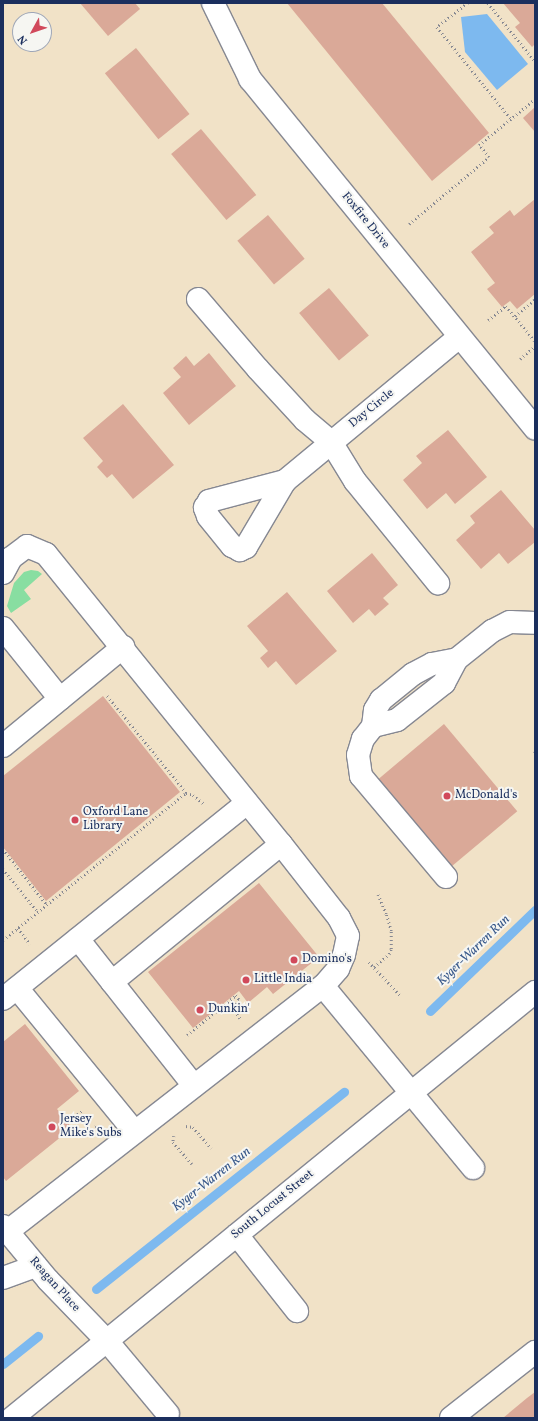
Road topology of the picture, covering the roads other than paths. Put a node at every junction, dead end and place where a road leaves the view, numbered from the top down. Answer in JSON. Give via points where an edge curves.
{"nodes":[{"id":1,"x":213,"y":3,"type":"edge"},
{"id":2,"x":198,"y":299,"type":"dead end"},
{"id":3,"x":459,"y":338,"type":"junction"},
{"id":4,"x":528,"y":406,"type":"edge"},
{"id":5,"x":535,"y":429,"type":"edge"},
{"id":6,"x":331,"y":442,"type":"junction"},
{"id":7,"x":285,"y":481,"type":"dead end"},
{"id":8,"x":3,"y":573,"type":"edge"},
{"id":9,"x":438,"y":582,"type":"dead end"},
{"id":10,"x":535,"y":623,"type":"edge"},
{"id":11,"x":3,"y":628,"type":"edge"},
{"id":12,"x":123,"y":647,"type":"junction"},
{"id":13,"x":60,"y":699,"type":"junction"},
{"id":14,"x":3,"y":746,"type":"edge"},
{"id":15,"x":248,"y":803,"type":"junction"},
{"id":16,"x":281,"y":844,"type":"junction"},
{"id":17,"x":446,"y":877,"type":"dead end"},
{"id":18,"x":78,"y":939,"type":"junction"},
{"id":19,"x":112,"y":982,"type":"junction"},
{"id":20,"x":323,"y":986,"type":"junction"},
{"id":21,"x":10,"y":993,"type":"edge"},
{"id":22,"x":534,"y":994,"type":"edge"},
{"id":23,"x":194,"y":1086,"type":"junction"},
{"id":24,"x":411,"y":1092,"type":"junction"},
{"id":25,"x":135,"y":1132,"type":"junction"},
{"id":26,"x":474,"y":1168,"type":"dead end"},
{"id":27,"x":5,"y":1229,"type":"edge"},
{"id":28,"x":237,"y":1235,"type":"junction"},
{"id":29,"x":36,"y":1266,"type":"junction"},
{"id":30,"x":3,"y":1278,"type":"edge"},
{"id":31,"x":297,"y":1311,"type":"dead end"},
{"id":32,"x":107,"y":1341,"type":"junction"},
{"id":33,"x":535,"y":1352,"type":"edge"},
{"id":34,"x":168,"y":1414,"type":"dead end"},
{"id":35,"x":12,"y":1418,"type":"edge"},
{"id":36,"x":450,"y":1418,"type":"edge"}],
"edges":[{"from":1,"to":3,"type":"street","name":"Foxfire Drive","via":[[250,79]]},
{"from":2,"to":6,"type":"street","via":[[258,369],[306,420]]},
{"from":3,"to":4,"type":"street","name":"Foxfire Drive"},
{"from":3,"to":6,"type":"street","name":"Day Circle"},
{"from":4,"to":5,"type":"street","name":"Foxfire Drive"},
{"from":6,"to":7,"type":"street","name":"Day Circle"},
{"from":6,"to":9,"type":"street","via":[[355,481]]},
{"from":8,"to":12,"type":"street","via":[[11,558],[28,546],[46,554]]},
{"from":10,"to":17,"type":"street","via":[[510,622],[492,631],[457,659],[444,683],[397,720],[374,726],[363,739],[358,755],[361,776]]},
{"from":11,"to":13,"type":"street"},
{"from":12,"to":13,"type":"street"},
{"from":12,"to":15,"type":"street"},
{"from":13,"to":14,"type":"street"},
{"from":15,"to":16,"type":"street"},
{"from":15,"to":18,"type":"street"},
{"from":16,"to":19,"type":"street"},
{"from":16,"to":20,"type":"street","via":[[339,918],[348,936],[338,969]]},
{"from":18,"to":19,"type":"street"},
{"from":18,"to":21,"type":"street"},
{"from":19,"to":23,"type":"street"},
{"from":20,"to":23,"type":"street"},
{"from":20,"to":24,"type":"street"},
{"from":21,"to":25,"type":"street"},
{"from":22,"to":24,"type":"street","name":"South Locust Street"},
{"from":23,"to":25,"type":"street"},
{"from":24,"to":26,"type":"street"},
{"from":24,"to":28,"type":"street","name":"South Locust Street"},
{"from":25,"to":27,"type":"street"},
{"from":27,"to":29,"type":"street","name":"Reagan Place"},
{"from":28,"to":31,"type":"street"},
{"from":28,"to":32,"type":"street","name":"South Locust Street"},
{"from":29,"to":30,"type":"street"},
{"from":29,"to":32,"type":"street","name":"Reagan Place"},
{"from":32,"to":34,"type":"street","name":"Reagan Place"},
{"from":32,"to":35,"type":"street","name":"South Locust Street"},
{"from":33,"to":36,"type":"street"}]}
